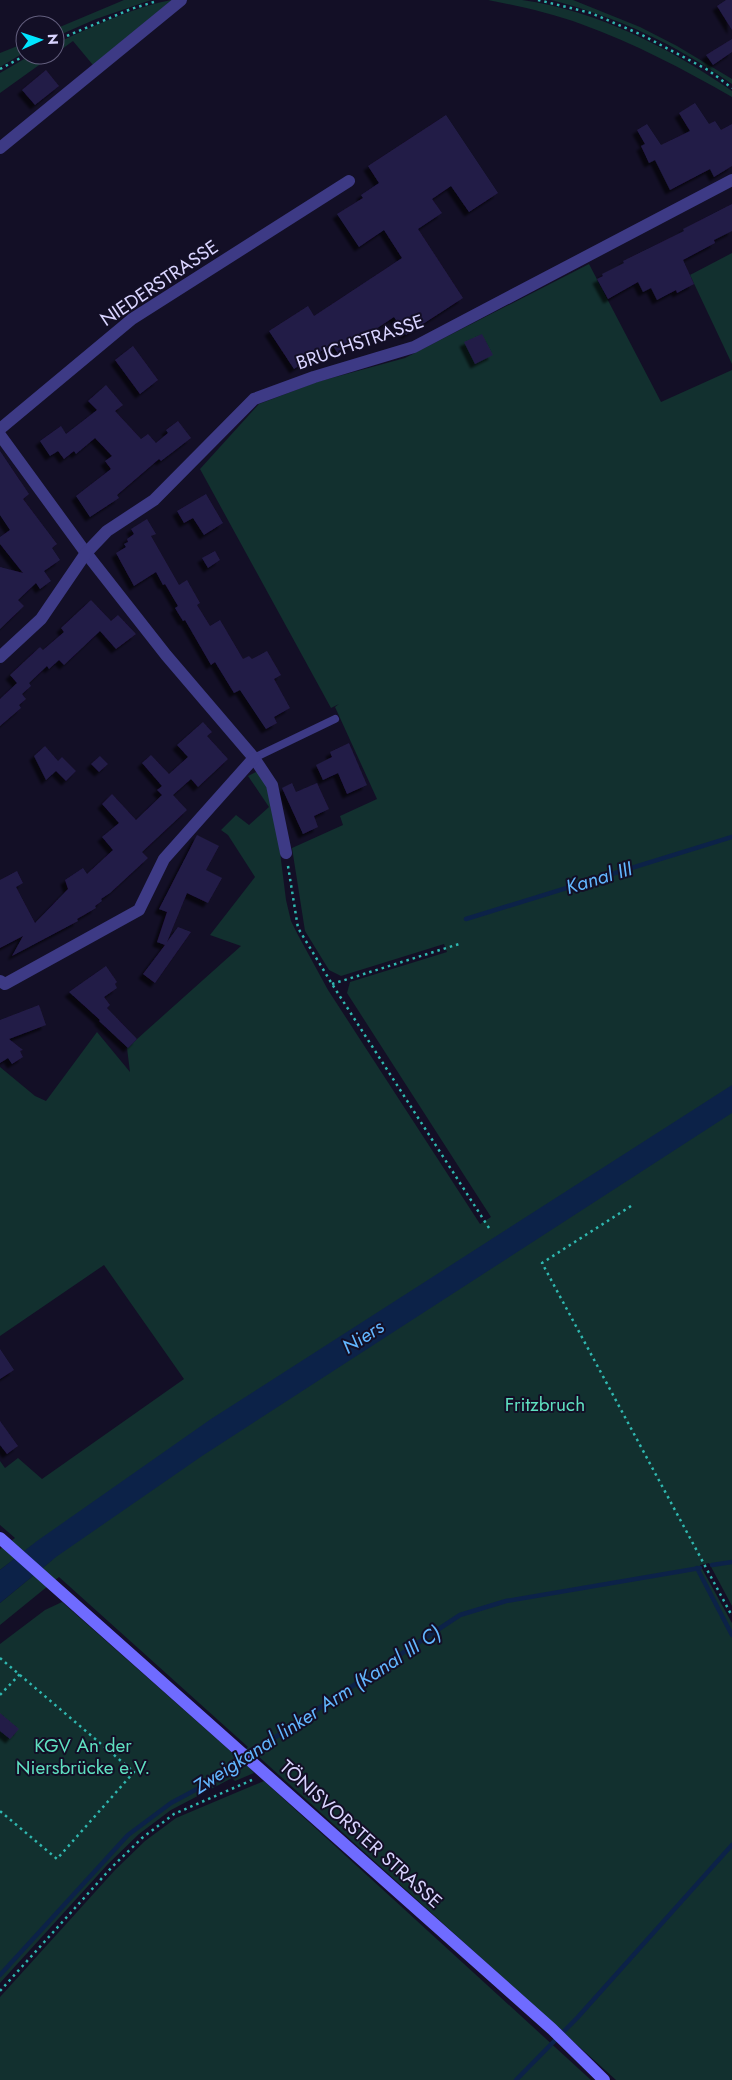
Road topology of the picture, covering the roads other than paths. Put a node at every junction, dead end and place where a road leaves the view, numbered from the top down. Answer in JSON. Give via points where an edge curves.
{"nodes":[{"id":1,"x":181,"y":0,"type":"edge"},
{"id":2,"x":0,"y":148,"type":"edge"},
{"id":3,"x":732,"y":180,"type":"edge"},
{"id":4,"x":349,"y":181,"type":"dead end"},
{"id":5,"x":0,"y":429,"type":"edge"},
{"id":6,"x":0,"y":435,"type":"edge"},
{"id":7,"x":86,"y":553,"type":"junction"},
{"id":8,"x":0,"y":657,"type":"edge"},
{"id":9,"x":335,"y":719,"type":"dead end"},
{"id":10,"x":254,"y":758,"type":"junction"},
{"id":11,"x":286,"y":853,"type":"road end"},
{"id":12,"x":0,"y":981,"type":"edge"},
{"id":13,"x":4,"y":1542,"type":"edge"},
{"id":14,"x":604,"y":2080,"type":"edge"}],
"edges":[{"from":1,"to":2,"type":"street"},
{"from":3,"to":7,"type":"street","name":"BRUCHSTRASSE","via":[[414,347],[254,399],[154,500],[107,531]]},
{"from":4,"to":5,"type":"street","name":"NIEDERSTRASSE","via":[[132,319]]},
{"from":6,"to":7,"type":"street"},
{"from":7,"to":8,"type":"street","name":"BRUCHSTRASSE","via":[[42,618]]},
{"from":7,"to":10,"type":"street","via":[[166,655]]},
{"from":9,"to":10,"type":"lane"},
{"from":10,"to":11,"type":"street","via":[[272,785]]},
{"from":10,"to":12,"type":"street","via":[[164,859],[139,910],[5,984]]},
{"from":13,"to":14,"type":"main road","name":"TÖNISVORSTER STRASSE","via":[[552,2029]]}]}
